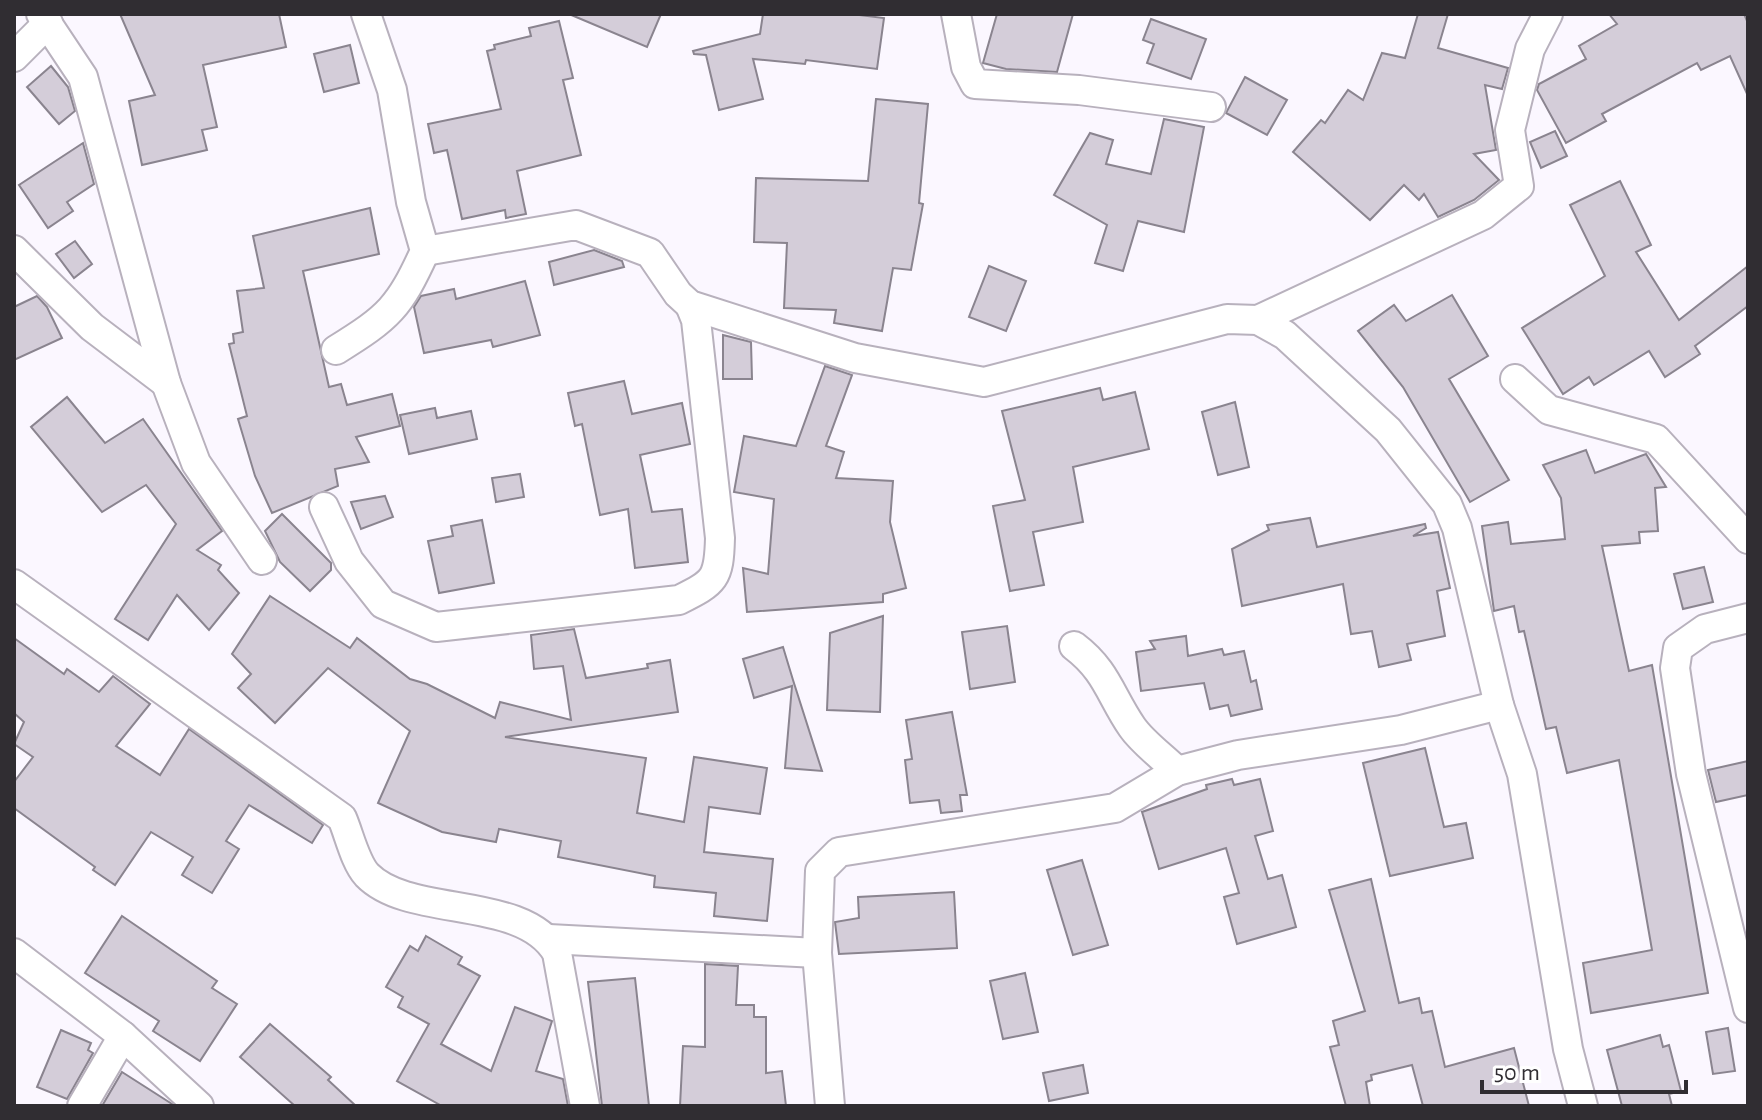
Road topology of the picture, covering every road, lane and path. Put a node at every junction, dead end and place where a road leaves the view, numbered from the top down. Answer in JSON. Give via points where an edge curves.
{"nodes":[{"id":1,"x":366,"y":14,"type":"edge"},
{"id":2,"x":956,"y":14,"type":"edge"},
{"id":3,"x":1548,"y":14,"type":"edge"},
{"id":4,"x":44,"y":18,"type":"edge"},
{"id":5,"x":14,"y":57,"type":"edge"},
{"id":6,"x":1211,"y":107,"type":"dead end"},
{"id":7,"x":14,"y":250,"type":"edge"},
{"id":8,"x":425,"y":251,"type":"junction"},
{"id":9,"x":690,"y":305,"type":"junction"},
{"id":10,"x":1258,"y":320,"type":"junction"},
{"id":11,"x":336,"y":350,"type":"dead end"},
{"id":12,"x":1515,"y":379,"type":"dead end"},
{"id":13,"x":166,"y":383,"type":"junction"},
{"id":14,"x":324,"y":507,"type":"dead end"},
{"id":15,"x":1748,"y":539,"type":"edge"},
{"id":16,"x":262,"y":560,"type":"dead end"},
{"id":17,"x":14,"y":584,"type":"edge"},
{"id":18,"x":1748,"y":618,"type":"edge"},
{"id":19,"x":1074,"y":646,"type":"dead end"},
{"id":20,"x":1499,"y":705,"type":"junction"},
{"id":21,"x":1177,"y":771,"type":"junction"},
{"id":22,"x":549,"y":939,"type":"junction"},
{"id":23,"x":14,"y":953,"type":"edge"},
{"id":24,"x":817,"y":953,"type":"junction"},
{"id":25,"x":1748,"y":1008,"type":"edge"},
{"id":26,"x":123,"y":1036,"type":"junction"},
{"id":27,"x":82,"y":1106,"type":"edge"},
{"id":28,"x":199,"y":1106,"type":"edge"},
{"id":29,"x":585,"y":1106,"type":"edge"},
{"id":30,"x":830,"y":1106,"type":"edge"},
{"id":31,"x":1583,"y":1106,"type":"edge"}],
"edges":[{"from":1,"to":8,"type":"street","via":[[392,90]]},
{"from":2,"to":6,"type":"street","via":[[966,67],[975,84],[1079,90]]},
{"from":3,"to":10,"type":"street","via":[[1530,49],[1510,130],[1519,186],[1483,215]]},
{"from":4,"to":5,"type":"street"},
{"from":4,"to":13,"type":"street","via":[[83,77]]},
{"from":7,"to":13,"type":"street","via":[[92,327]]},
{"from":8,"to":9,"type":"street","via":[[576,225],[650,253]]},
{"from":8,"to":11,"type":"street","via":[[404,297],[384,320]]},
{"from":9,"to":10,"type":"street","via":[[855,358],[984,382],[1227,319]]},
{"from":9,"to":14,"type":"street","via":[[696,320],[720,538],[719,570],[708,585],[679,600],[436,627],[383,604],[349,561]]},
{"from":10,"to":20,"type":"street","via":[[1285,335],[1388,430],[1447,504]]},
{"from":12,"to":15,"type":"street","via":[[1549,410],[1656,439]]},
{"from":13,"to":16,"type":"street","via":[[196,463]]},
{"from":17,"to":22,"type":"street","via":[[342,818],[367,874],[407,897],[469,907]]},
{"from":18,"to":25,"type":"street","via":[[1705,629],[1678,648],[1675,668],[1691,774]]},
{"from":19,"to":21,"type":"street","via":[[1108,680],[1133,728]]},
{"from":20,"to":21,"type":"street","via":[[1401,730],[1238,755]]},
{"from":20,"to":31,"type":"street","via":[[1522,774],[1568,1049]]},
{"from":21,"to":24,"type":"street","via":[[1115,808],[839,852],[820,871]]},
{"from":22,"to":24,"type":"street"},
{"from":22,"to":29,"type":"street","via":[[557,953]]},
{"from":23,"to":26,"type":"street"},
{"from":24,"to":30,"type":"street"},
{"from":26,"to":27,"type":"street"},
{"from":26,"to":28,"type":"street"}]}
